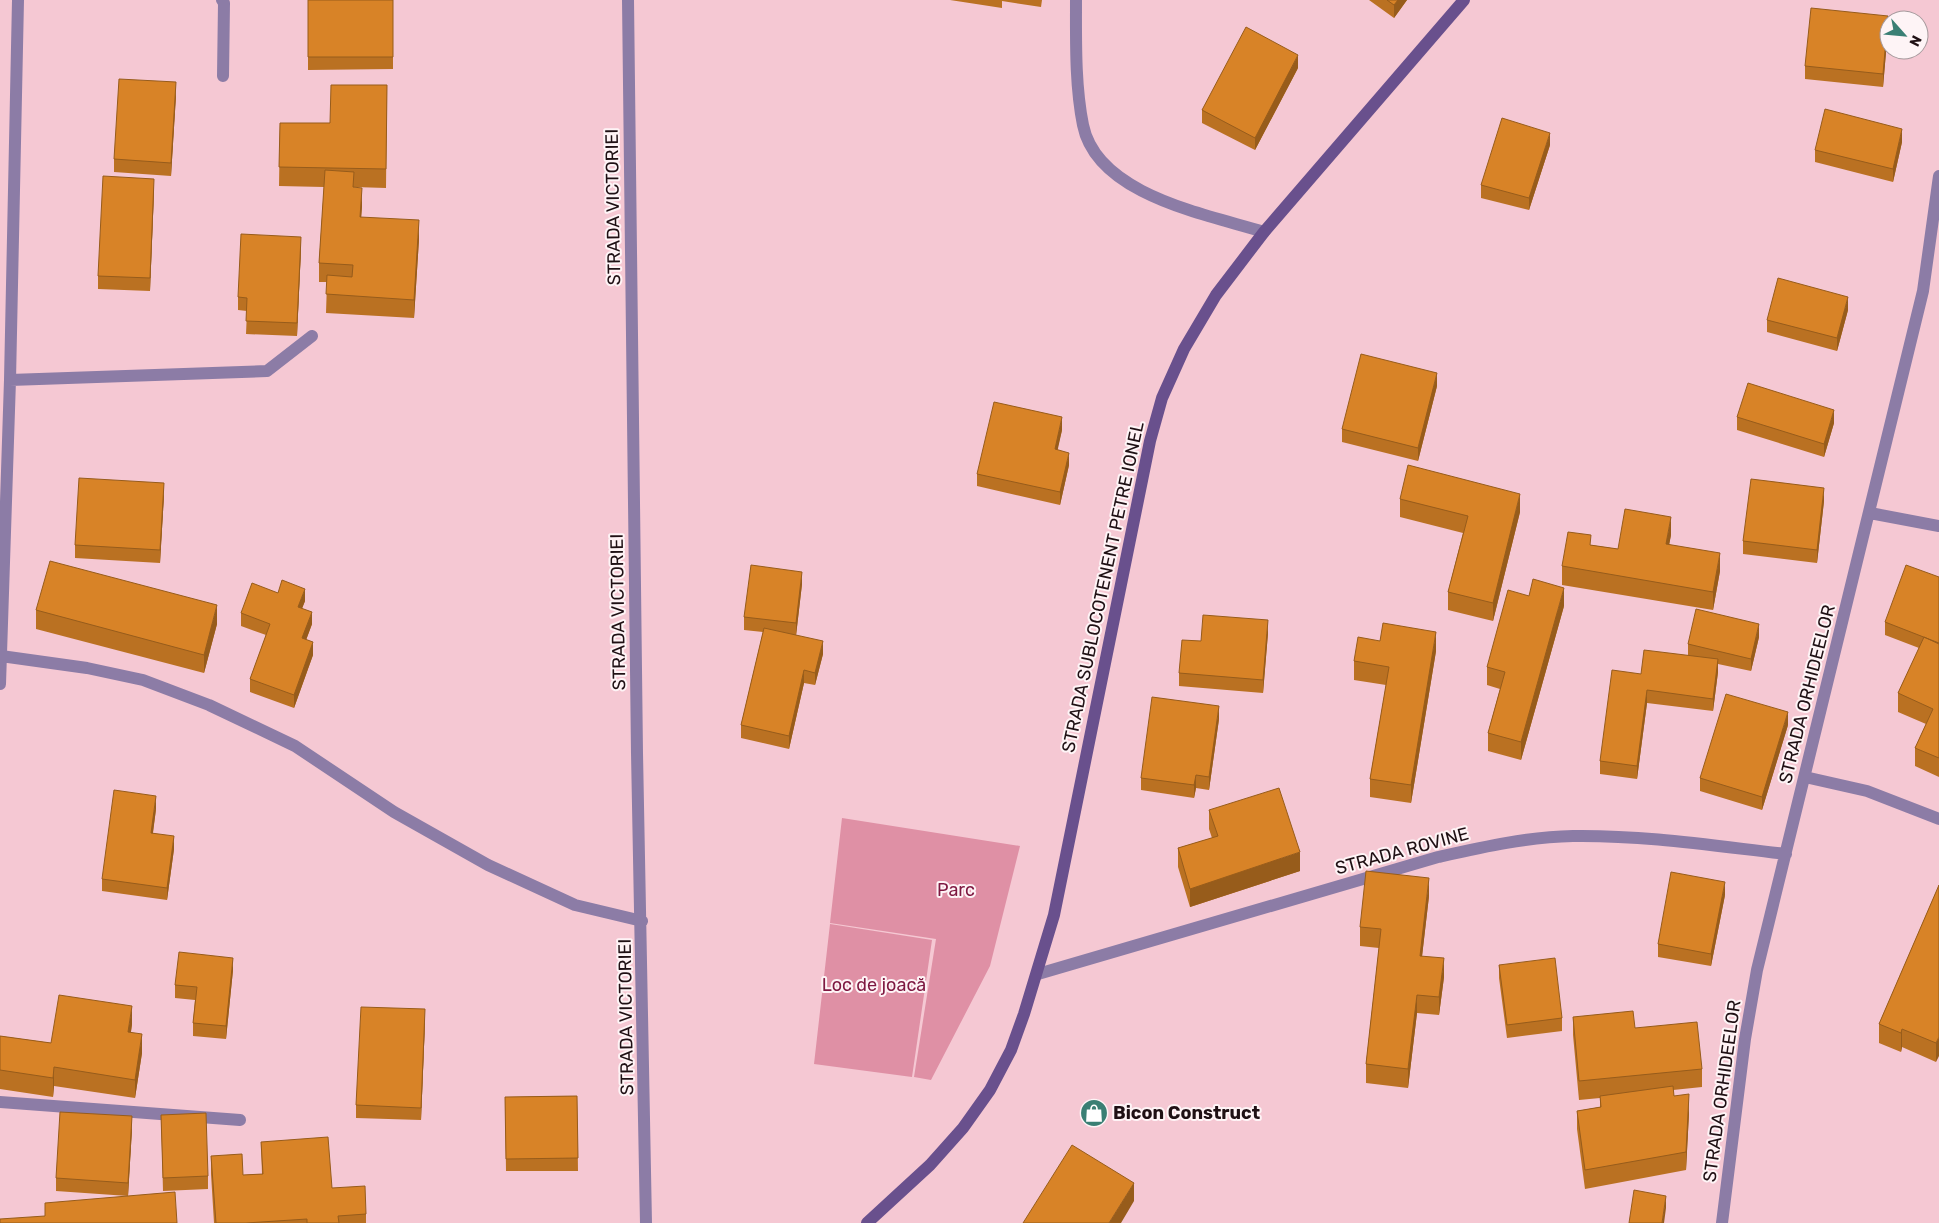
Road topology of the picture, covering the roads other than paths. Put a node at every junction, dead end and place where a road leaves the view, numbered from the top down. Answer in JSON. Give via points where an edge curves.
{"nodes":[{"id":1,"x":18,"y":0,"type":"edge"},
{"id":2,"x":222,"y":0,"type":"edge"},
{"id":3,"x":628,"y":0,"type":"edge"},
{"id":4,"x":1076,"y":0,"type":"edge"},
{"id":5,"x":1464,"y":0,"type":"edge"},
{"id":6,"x":223,"y":76,"type":"dead end"},
{"id":7,"x":1939,"y":176,"type":"edge"},
{"id":8,"x":1264,"y":232,"type":"junction"},
{"id":9,"x":312,"y":336,"type":"dead end"},
{"id":10,"x":10,"y":380,"type":"junction"},
{"id":11,"x":4,"y":418,"type":"edge"},
{"id":12,"x":1870,"y":513,"type":"junction"},
{"id":13,"x":1939,"y":526,"type":"edge"},
{"id":14,"x":1,"y":656,"type":"edge"},
{"id":15,"x":0,"y":684,"type":"edge"},
{"id":16,"x":1805,"y":777,"type":"junction"},
{"id":17,"x":1939,"y":819,"type":"edge"},
{"id":18,"x":1786,"y":854,"type":"junction"},
{"id":19,"x":642,"y":921,"type":"junction"},
{"id":20,"x":1038,"y":974,"type":"junction"},
{"id":21,"x":0,"y":1102,"type":"edge"},
{"id":22,"x":240,"y":1120,"type":"dead end"},
{"id":23,"x":646,"y":1223,"type":"edge"},
{"id":24,"x":868,"y":1223,"type":"edge"},
{"id":25,"x":1722,"y":1223,"type":"edge"}],
"edges":[{"from":1,"to":10,"type":"street"},
{"from":2,"to":6,"type":"street"},
{"from":3,"to":19,"type":"street","name":"STRADA VICTORIEI"},
{"from":4,"to":8,"type":"street","via":[[1083,126],[1097,156],[1117,177],[1152,197]]},
{"from":5,"to":8,"type":"main road","name":"STRADA SUBLOCOTENENT PETRE IONEL"},
{"from":7,"to":12,"type":"street","name":"STRADA ORHIDEELOR","via":[[1922,291]]},
{"from":8,"to":20,"type":"main road","name":"STRADA SUBLOCOTENENT PETRE IONEL","via":[[1216,295],[1184,349],[1160,406],[1150,441],[1054,915]]},
{"from":9,"to":10,"type":"street","via":[[267,371]]},
{"from":10,"to":11,"type":"street"},
{"from":11,"to":14,"type":"street"},
{"from":12,"to":13,"type":"street"},
{"from":12,"to":16,"type":"street","name":"STRADA ORHIDEELOR"},
{"from":14,"to":15,"type":"street"},
{"from":14,"to":19,"type":"street","via":[[88,668],[143,680],[209,705],[295,746],[394,812],[488,865],[575,905]]},
{"from":16,"to":17,"type":"street","via":[[1867,791]]},
{"from":16,"to":18,"type":"street","name":"STRADA ORHIDEELOR"},
{"from":18,"to":20,"type":"street","name":"STRADA ROVINE","via":[[1640,837],[1572,836],[1504,842],[1438,857]]},
{"from":18,"to":25,"type":"street","name":"STRADA ORHIDEELOR","via":[[1757,970]]},
{"from":19,"to":23,"type":"street","name":"STRADA VICTORIEI"},
{"from":20,"to":24,"type":"main road","name":"STRADA SUBLOCOTENENT PETRE IONEL","via":[[1011,1050],[990,1090],[963,1128],[930,1165]]},
{"from":21,"to":22,"type":"street"}]}
